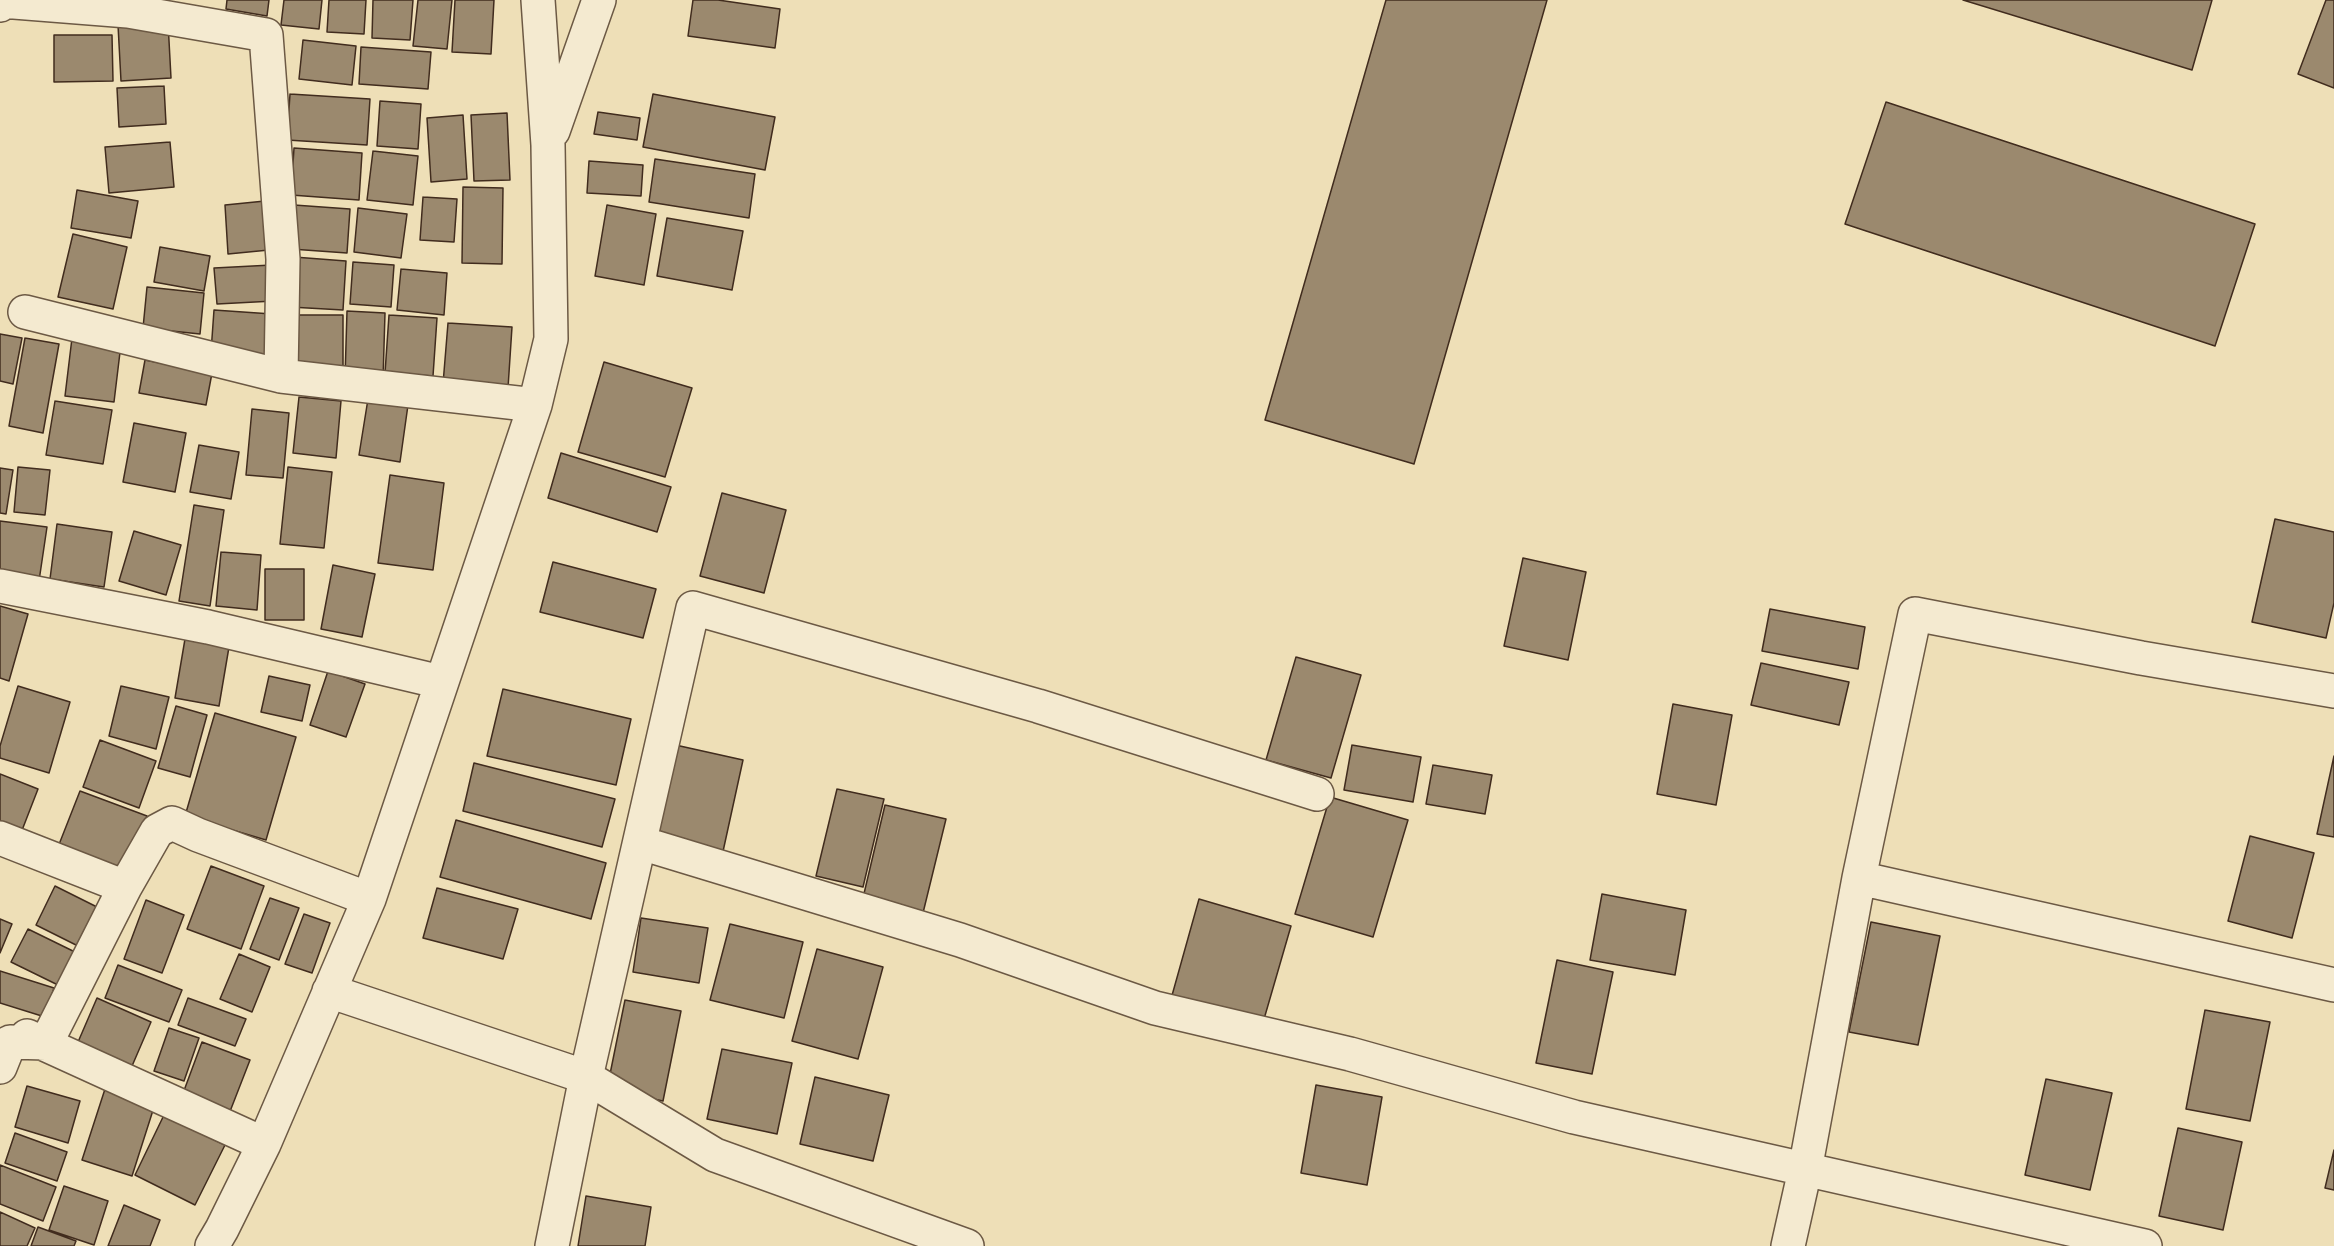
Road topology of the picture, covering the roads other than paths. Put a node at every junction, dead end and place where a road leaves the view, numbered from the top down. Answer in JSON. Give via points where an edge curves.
{"nodes":[{"id":1,"x":538,"y":0,"type":"edge"},
{"id":2,"x":599,"y":0,"type":"edge"},
{"id":3,"x":0,"y":2,"type":"edge"},
{"id":4,"x":549,"y":145,"type":"junction"},
{"id":5,"x":25,"y":312,"type":"dead end"},
{"id":6,"x":281,"y":376,"type":"junction"},
{"id":7,"x":534,"y":405,"type":"junction"},
{"id":8,"x":0,"y":586,"type":"edge"},
{"id":9,"x":441,"y":682,"type":"junction"},
{"id":10,"x":2334,"y":691,"type":"edge"},
{"id":11,"x":1317,"y":794,"type":"dead end"},
{"id":12,"x":0,"y":838,"type":"edge"},
{"id":13,"x":641,"y":843,"type":"junction"},
{"id":14,"x":1859,"y":878,"type":"junction"},
{"id":15,"x":125,"y":887,"type":"junction"},
{"id":16,"x":369,"y":899,"type":"junction"},
{"id":17,"x":2334,"y":985,"type":"edge"},
{"id":18,"x":329,"y":991,"type":"junction"},
{"id":19,"x":0,"y":1026,"type":"edge"},
{"id":20,"x":46,"y":1043,"type":"junction"},
{"id":21,"x":0,"y":1067,"type":"edge"},
{"id":22,"x":586,"y":1077,"type":"junction"},
{"id":23,"x":264,"y":1144,"type":"junction"},
{"id":24,"x":1805,"y":1170,"type":"junction"},
{"id":25,"x":212,"y":1246,"type":"edge"},
{"id":26,"x":552,"y":1246,"type":"edge"},
{"id":27,"x":967,"y":1246,"type":"edge"},
{"id":28,"x":1788,"y":1246,"type":"edge"},
{"id":29,"x":2145,"y":1246,"type":"edge"}],
"edges":[{"from":1,"to":4,"type":"street"},
{"from":2,"to":4,"type":"street"},
{"from":3,"to":6,"type":"street","via":[[128,11],[266,35],[283,259]]},
{"from":4,"to":7,"type":"street","via":[[551,339]]},
{"from":5,"to":6,"type":"street"},
{"from":6,"to":7,"type":"street"},
{"from":7,"to":9,"type":"street"},
{"from":8,"to":9,"type":"street","via":[[208,627]]},
{"from":9,"to":16,"type":"street"},
{"from":10,"to":14,"type":"street","via":[[1915,614]]},
{"from":11,"to":13,"type":"street","via":[[1038,706],[693,608]]},
{"from":12,"to":15,"type":"street"},
{"from":13,"to":22,"type":"street"},
{"from":13,"to":24,"type":"street","via":[[960,940],[1155,1008],[1350,1054],[1574,1117]]},
{"from":14,"to":17,"type":"street"},
{"from":14,"to":24,"type":"street"},
{"from":15,"to":16,"type":"street","via":[[158,831],[172,823]]},
{"from":15,"to":20,"type":"street"},
{"from":16,"to":18,"type":"street"},
{"from":18,"to":22,"type":"street"},
{"from":18,"to":23,"type":"street"},
{"from":19,"to":20,"type":"street"},
{"from":20,"to":21,"type":"street","via":[[10,1042]]},
{"from":20,"to":23,"type":"street"},
{"from":22,"to":26,"type":"street"},
{"from":22,"to":27,"type":"street","via":[[716,1155]]},
{"from":23,"to":25,"type":"street"},
{"from":24,"to":28,"type":"street"},
{"from":24,"to":29,"type":"street"}]}
